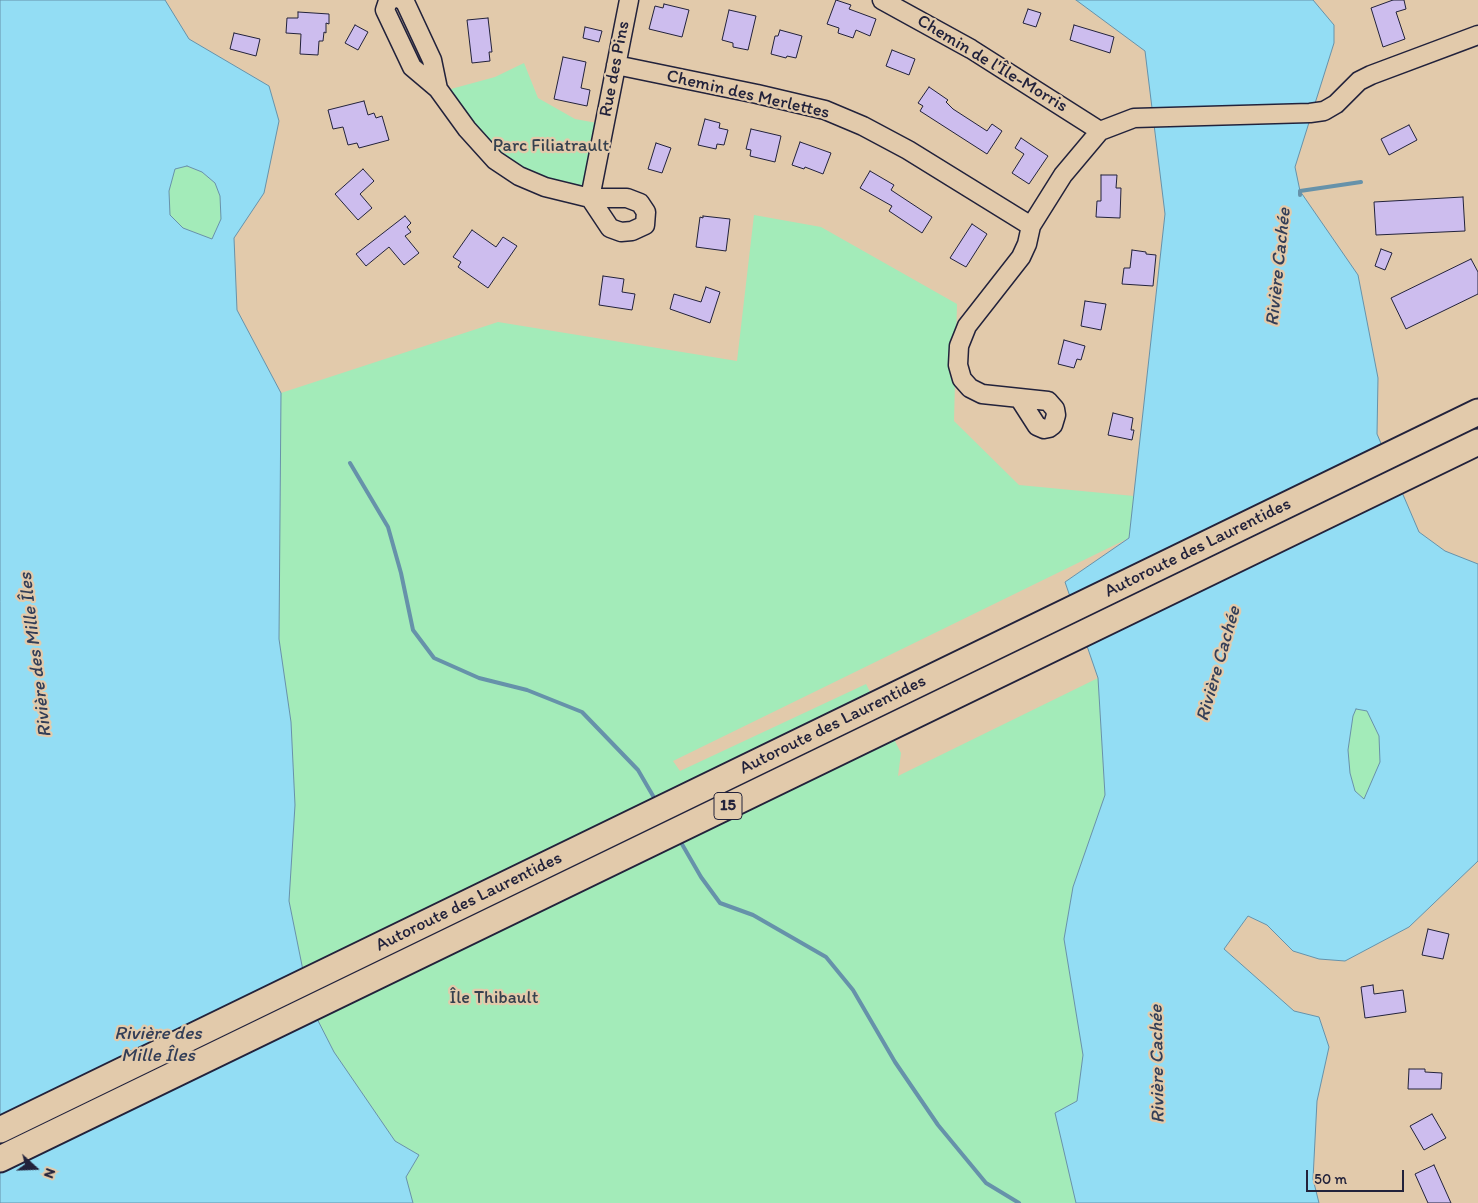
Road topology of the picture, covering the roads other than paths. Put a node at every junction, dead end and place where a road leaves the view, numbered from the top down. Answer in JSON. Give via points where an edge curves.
{"nodes":[{"id":1,"x":391,"y":0,"type":"edge"},
{"id":2,"x":402,"y":0,"type":"edge"},
{"id":3,"x":629,"y":0,"type":"edge"},
{"id":4,"x":882,"y":0,"type":"edge"},
{"id":5,"x":1478,"y":35,"type":"edge"},
{"id":6,"x":616,"y":65,"type":"junction"},
{"id":7,"x":438,"y":89,"type":"junction"},
{"id":8,"x":1100,"y":131,"type":"junction"},
{"id":9,"x":1031,"y":226,"type":"junction"},
{"id":10,"x":1019,"y":398,"type":"dead end"},
{"id":11,"x":1478,"y":412,"type":"edge"},
{"id":12,"x":1478,"y":442,"type":"edge"},
{"id":13,"x":0,"y":1130,"type":"edge"},
{"id":14,"x":0,"y":1159,"type":"edge"}],
"edges":[{"from":1,"to":7,"type":"street","name":"Rue des Pins","via":[[385,10],[412,67]]},
{"from":2,"to":7,"type":"street","name":"Rue des Pins","via":[[432,60]]},
{"from":3,"to":6,"type":"street","name":"Rue des Pins"},
{"from":4,"to":8,"type":"street","name":"Chemin de l'Île-Morris","via":[[972,49]]},
{"from":5,"to":8,"type":"street","via":[[1373,73],[1324,111],[1134,118]]},
{"from":6,"to":7,"type":"street","name":"Rue des Pins","via":[[590,198],[546,187],[519,176],[495,160]]},
{"from":6,"to":9,"type":"street","name":"Chemin des Merlettes","via":[[825,110],[908,150]]},
{"from":8,"to":9,"type":"street","via":[[1063,175]]},
{"from":9,"to":10,"type":"street","via":[[1021,257],[967,326],[959,346],[958,365],[970,388],[982,394]]},
{"from":11,"to":13,"type":"highway","name":"Autoroute des Laurentides","number":"15"},
{"from":12,"to":14,"type":"highway","name":"Autoroute des Laurentides","number":"15"}]}
